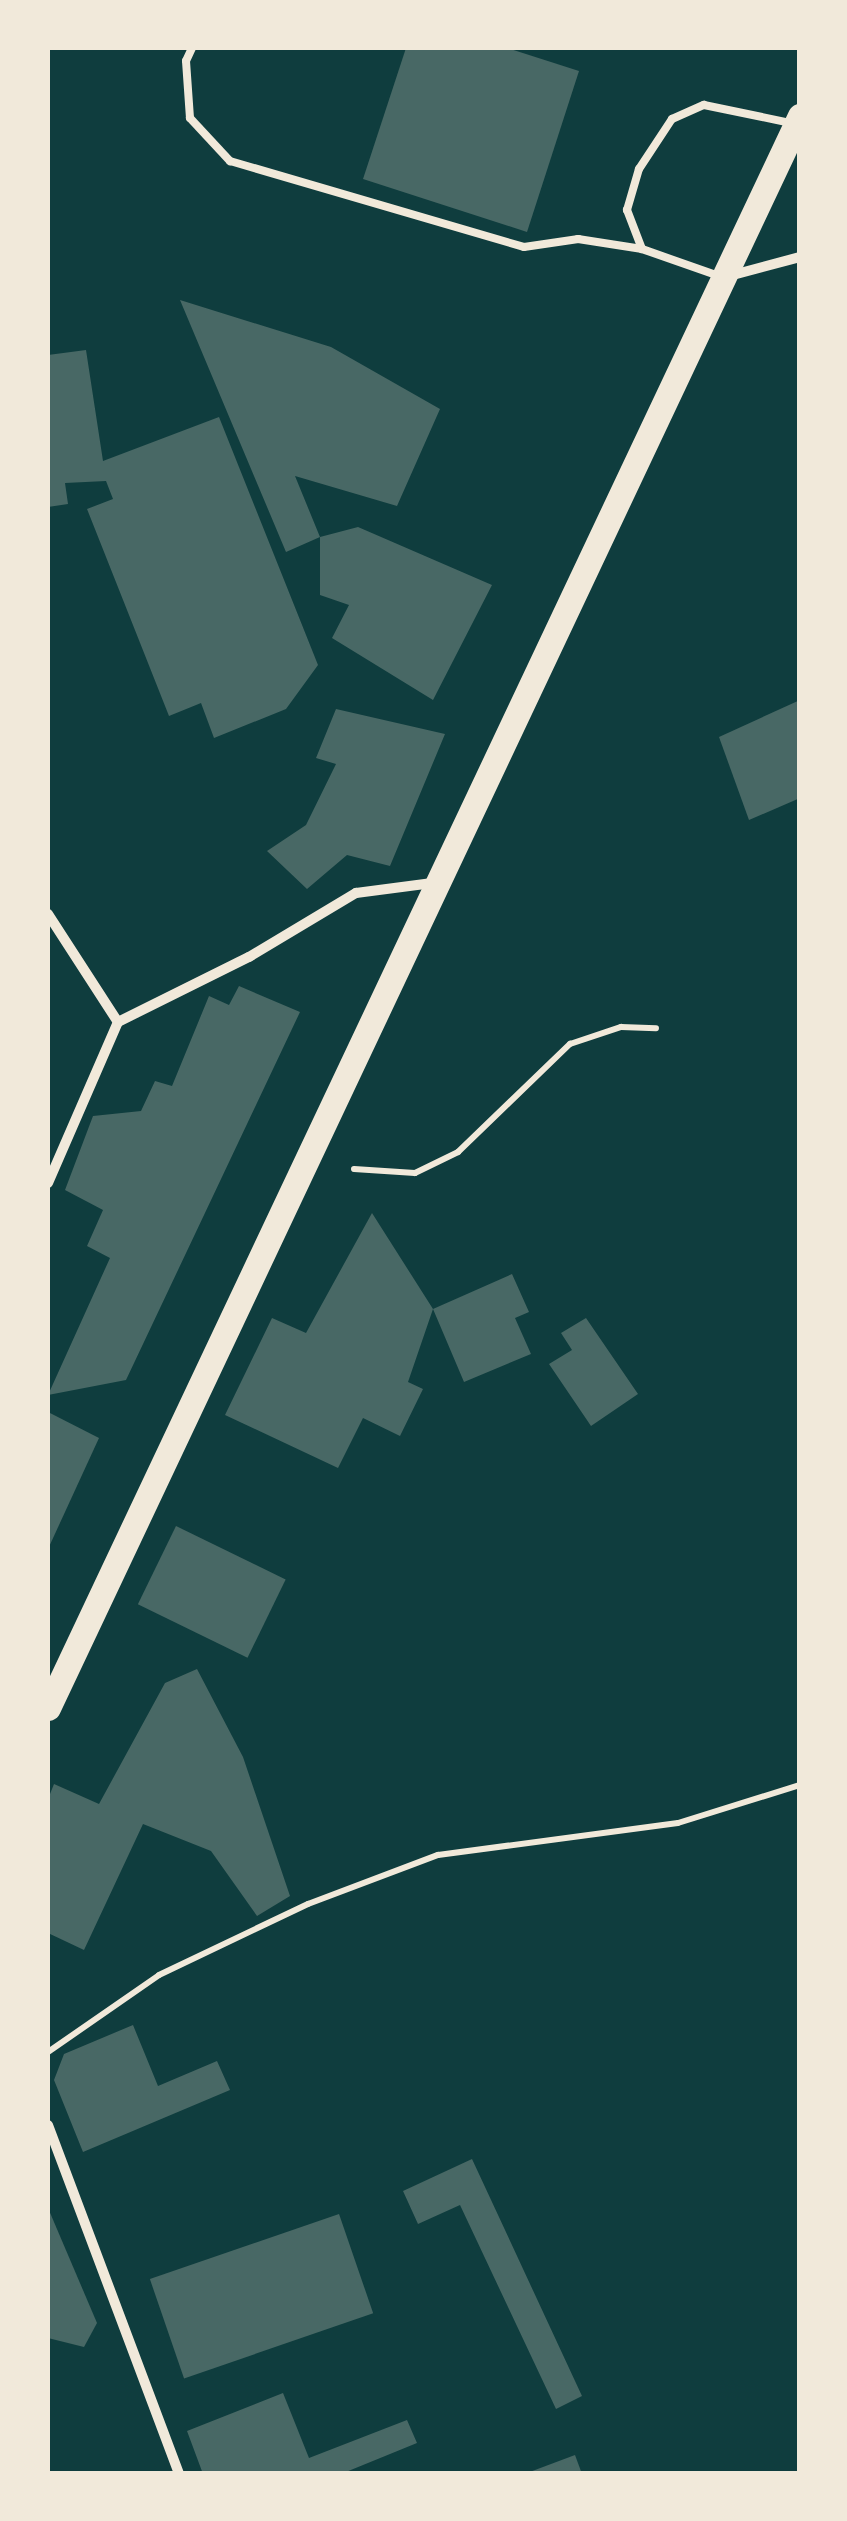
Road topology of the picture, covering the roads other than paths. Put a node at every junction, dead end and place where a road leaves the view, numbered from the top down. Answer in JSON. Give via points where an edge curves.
{"nodes":[{"id":1,"x":192,"y":48,"type":"edge"},
{"id":2,"x":798,"y":120,"type":"edge"},
{"id":3,"x":642,"y":249,"type":"junction"},
{"id":4,"x":800,"y":257,"type":"edge"},
{"id":5,"x":723,"y":277,"type":"junction"},
{"id":6,"x":438,"y":883,"type":"junction"},
{"id":7,"x":48,"y":914,"type":"edge"},
{"id":8,"x":118,"y":1022,"type":"junction"},
{"id":9,"x":48,"y":1183,"type":"edge"},
{"id":10,"x":48,"y":1708,"type":"edge"},
{"id":11,"x":48,"y":2125,"type":"edge"},
{"id":12,"x":179,"y":2474,"type":"edge"}],
"edges":[{"from":1,"to":3,"type":"lane","via":[[186,61],[190,118],[230,161],[524,247],[578,239]]},
{"from":2,"to":3,"type":"lane","via":[[716,106],[672,119],[639,169],[627,210]]},
{"from":2,"to":5,"type":"main road"},
{"from":3,"to":5,"type":"lane"},
{"from":4,"to":5,"type":"street"},
{"from":5,"to":6,"type":"main road"},
{"from":6,"to":8,"type":"street","via":[[356,893],[250,958]]},
{"from":6,"to":10,"type":"main road"},
{"from":7,"to":8,"type":"street"},
{"from":8,"to":9,"type":"street"},
{"from":11,"to":12,"type":"street"}]}
